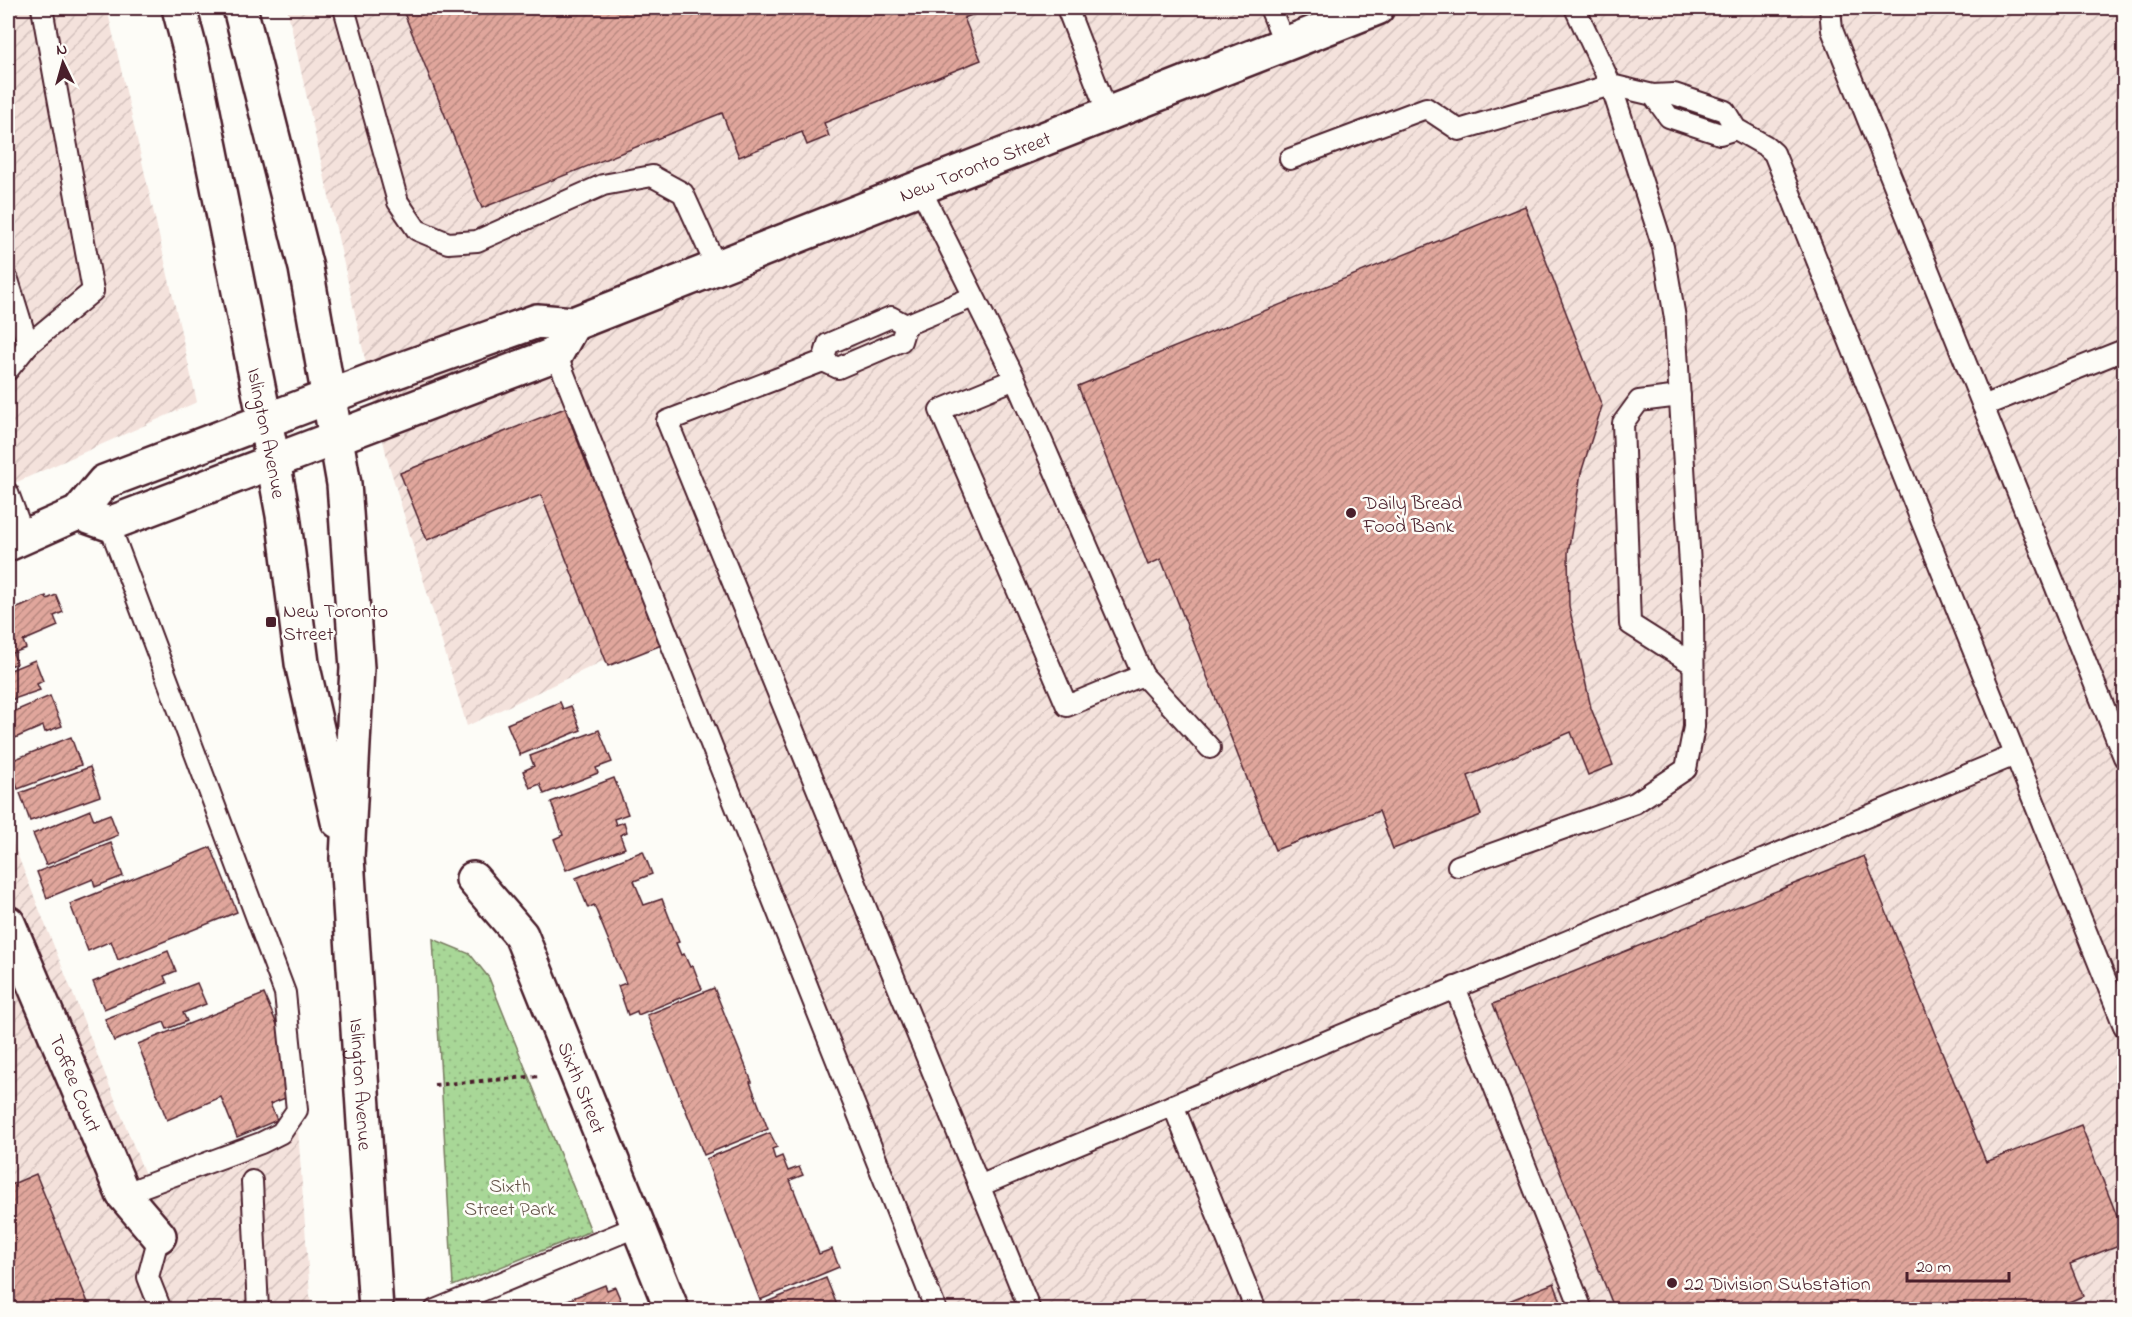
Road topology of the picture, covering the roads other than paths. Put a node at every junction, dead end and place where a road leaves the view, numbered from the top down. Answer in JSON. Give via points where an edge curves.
{"nodes":[{"id":1,"x":42,"y":8,"type":"edge"},
{"id":2,"x":178,"y":8,"type":"edge"},
{"id":3,"x":240,"y":8,"type":"edge"},
{"id":4,"x":344,"y":8,"type":"edge"},
{"id":5,"x":1067,"y":8,"type":"edge"},
{"id":6,"x":1270,"y":8,"type":"edge"},
{"id":7,"x":1377,"y":8,"type":"edge"},
{"id":8,"x":1575,"y":8,"type":"edge"},
{"id":9,"x":1830,"y":8,"type":"edge"},
{"id":10,"x":1285,"y":44,"type":"junction"},
{"id":11,"x":1611,"y":85,"type":"junction"},
{"id":12,"x":1108,"y":114,"type":"junction"},
{"id":13,"x":1290,"y":159,"type":"dead end"},
{"id":14,"x":920,"y":188,"type":"junction"},
{"id":15,"x":717,"y":268,"type":"junction"},
{"id":16,"x":8,"y":280,"type":"edge"},
{"id":17,"x":973,"y":297,"type":"junction"},
{"id":18,"x":573,"y":324,"type":"junction"},
{"id":19,"x":28,"y":345,"type":"junction"},
{"id":20,"x":2124,"y":350,"type":"edge"},
{"id":21,"x":556,"y":354,"type":"junction"},
{"id":22,"x":8,"y":370,"type":"edge"},
{"id":23,"x":1015,"y":380,"type":"junction"},
{"id":24,"x":328,"y":396,"type":"junction"},
{"id":25,"x":1680,"y":396,"type":"junction"},
{"id":26,"x":1983,"y":406,"type":"junction"},
{"id":27,"x":265,"y":421,"type":"junction"},
{"id":28,"x":336,"y":438,"type":"junction"},
{"id":29,"x":273,"y":461,"type":"junction"},
{"id":30,"x":8,"y":493,"type":"edge"},
{"id":31,"x":78,"y":513,"type":"junction"},
{"id":32,"x":109,"y":524,"type":"junction"},
{"id":33,"x":16,"y":540,"type":"edge"},
{"id":34,"x":1693,"y":664,"type":"junction"},
{"id":35,"x":1143,"y":675,"type":"junction"},
{"id":36,"x":1210,"y":748,"type":"dead end"},
{"id":37,"x":2015,"y":754,"type":"junction"},
{"id":38,"x":2124,"y":757,"type":"edge"},
{"id":39,"x":346,"y":858,"type":"junction"},
{"id":40,"x":1458,"y":866,"type":"dead end"},
{"id":41,"x":473,"y":879,"type":"dead end"},
{"id":42,"x":8,"y":923,"type":"edge"},
{"id":43,"x":1455,"y":987,"type":"junction"},
{"id":44,"x":2124,"y":1026,"type":"edge"},
{"id":45,"x":1173,"y":1105,"type":"junction"},
{"id":46,"x":252,"y":1181,"type":"dead end"},
{"id":47,"x":980,"y":1186,"type":"junction"},
{"id":48,"x":123,"y":1194,"type":"junction"},
{"id":49,"x":638,"y":1226,"type":"junction"},
{"id":50,"x":159,"y":1236,"type":"joint"},
{"id":51,"x":161,"y":1310,"type":"edge"},
{"id":52,"x":258,"y":1310,"type":"edge"},
{"id":53,"x":376,"y":1310,"type":"edge"},
{"id":54,"x":435,"y":1310,"type":"edge"},
{"id":55,"x":672,"y":1310,"type":"edge"},
{"id":56,"x":936,"y":1310,"type":"edge"},
{"id":57,"x":1030,"y":1310,"type":"edge"},
{"id":58,"x":1256,"y":1310,"type":"edge"},
{"id":59,"x":1582,"y":1310,"type":"edge"}],
"edges":[{"from":1,"to":19,"type":"lane","via":[[93,291]]},
{"from":2,"to":27,"type":"street","name":"Islington Avenue","via":[[192,57]]},
{"from":3,"to":24,"type":"street","name":"Islington Avenue","via":[[306,268]]},
{"from":4,"to":15,"type":"lane","via":[[398,202],[417,230],[448,243],[477,241],[603,185],[652,176],[683,193]]},
{"from":5,"to":12,"type":"lane"},
{"from":6,"to":10,"type":"lane"},
{"from":7,"to":10,"type":"street","name":"New Toronto Street"},
{"from":8,"to":11,"type":"lane"},
{"from":9,"to":26,"type":"lane","via":[[1832,30]]},
{"from":10,"to":12,"type":"street","name":"New Toronto Street"},
{"from":11,"to":13,"type":"lane","via":[[1459,130],[1426,108]]},
{"from":11,"to":25,"type":"lane","via":[[1663,247],[1675,318]]},
{"from":11,"to":37,"type":"lane","via":[[1653,95],[1674,94],[1725,111],[1736,129],[1774,153]]},
{"from":12,"to":14,"type":"street","name":"New Toronto Street"},
{"from":14,"to":15,"type":"street","name":"New Toronto Street"},
{"from":14,"to":17,"type":"lane"},
{"from":15,"to":18,"type":"street","name":"New Toronto Street"},
{"from":16,"to":19,"type":"lane"},
{"from":17,"to":23,"type":"lane"},
{"from":17,"to":47,"type":"lane","via":[[906,325],[891,317],[828,344],[823,361],[667,421]]},
{"from":18,"to":21,"type":"street"},
{"from":18,"to":24,"type":"street","name":"New Toronto Street","via":[[537,321]]},
{"from":19,"to":22,"type":"lane"},
{"from":20,"to":26,"type":"lane"},
{"from":21,"to":28,"type":"street"},
{"from":21,"to":56,"type":"lane"},
{"from":23,"to":35,"type":"lane"},
{"from":23,"to":35,"type":"lane","via":[[940,410],[1067,706]]},
{"from":24,"to":27,"type":"street","name":"New Toronto Street"},
{"from":24,"to":28,"type":"street","name":"Islington Avenue"},
{"from":25,"to":34,"type":"lane"},
{"from":25,"to":34,"type":"lane","via":[[1639,401],[1623,423],[1630,624]]},
{"from":26,"to":38,"type":"lane"},
{"from":27,"to":29,"type":"street","name":"Islington Avenue"},
{"from":27,"to":31,"type":"street","name":"New Toronto Street","via":[[104,482]]},
{"from":28,"to":29,"type":"street"},
{"from":28,"to":39,"type":"street","name":"Islington Avenue","via":[[344,484],[357,668]]},
{"from":29,"to":32,"type":"street"},
{"from":29,"to":39,"type":"street","name":"Islington Avenue","via":[[302,663]]},
{"from":30,"to":33,"type":"lane"},
{"from":31,"to":32,"type":"street"},
{"from":31,"to":33,"type":"street","name":"New Toronto Street"},
{"from":32,"to":48,"type":"lane","via":[[285,993],[297,1110],[281,1133],[261,1143]]},
{"from":34,"to":40,"type":"lane","via":[[1694,727],[1686,769],[1635,803]]},
{"from":35,"to":36,"type":"lane"},
{"from":37,"to":43,"type":"lane"},
{"from":37,"to":44,"type":"lane"},
{"from":39,"to":53,"type":"street","name":"Islington Avenue"},
{"from":41,"to":49,"type":"street","name":"Sixth Street","via":[[521,935]]},
{"from":42,"to":48,"type":"street","name":"Toffee Court"},
{"from":43,"to":45,"type":"lane"},
{"from":43,"to":59,"type":"lane"},
{"from":45,"to":47,"type":"lane"},
{"from":45,"to":58,"type":"lane"},
{"from":46,"to":52,"type":"lane"},
{"from":47,"to":57,"type":"lane"},
{"from":48,"to":50,"type":"street","name":"Toffee Court"},
{"from":49,"to":54,"type":"lane"},
{"from":49,"to":55,"type":"street","name":"Sixth Street"},
{"from":50,"to":51,"type":"lane","via":[[148,1277]]}]}
